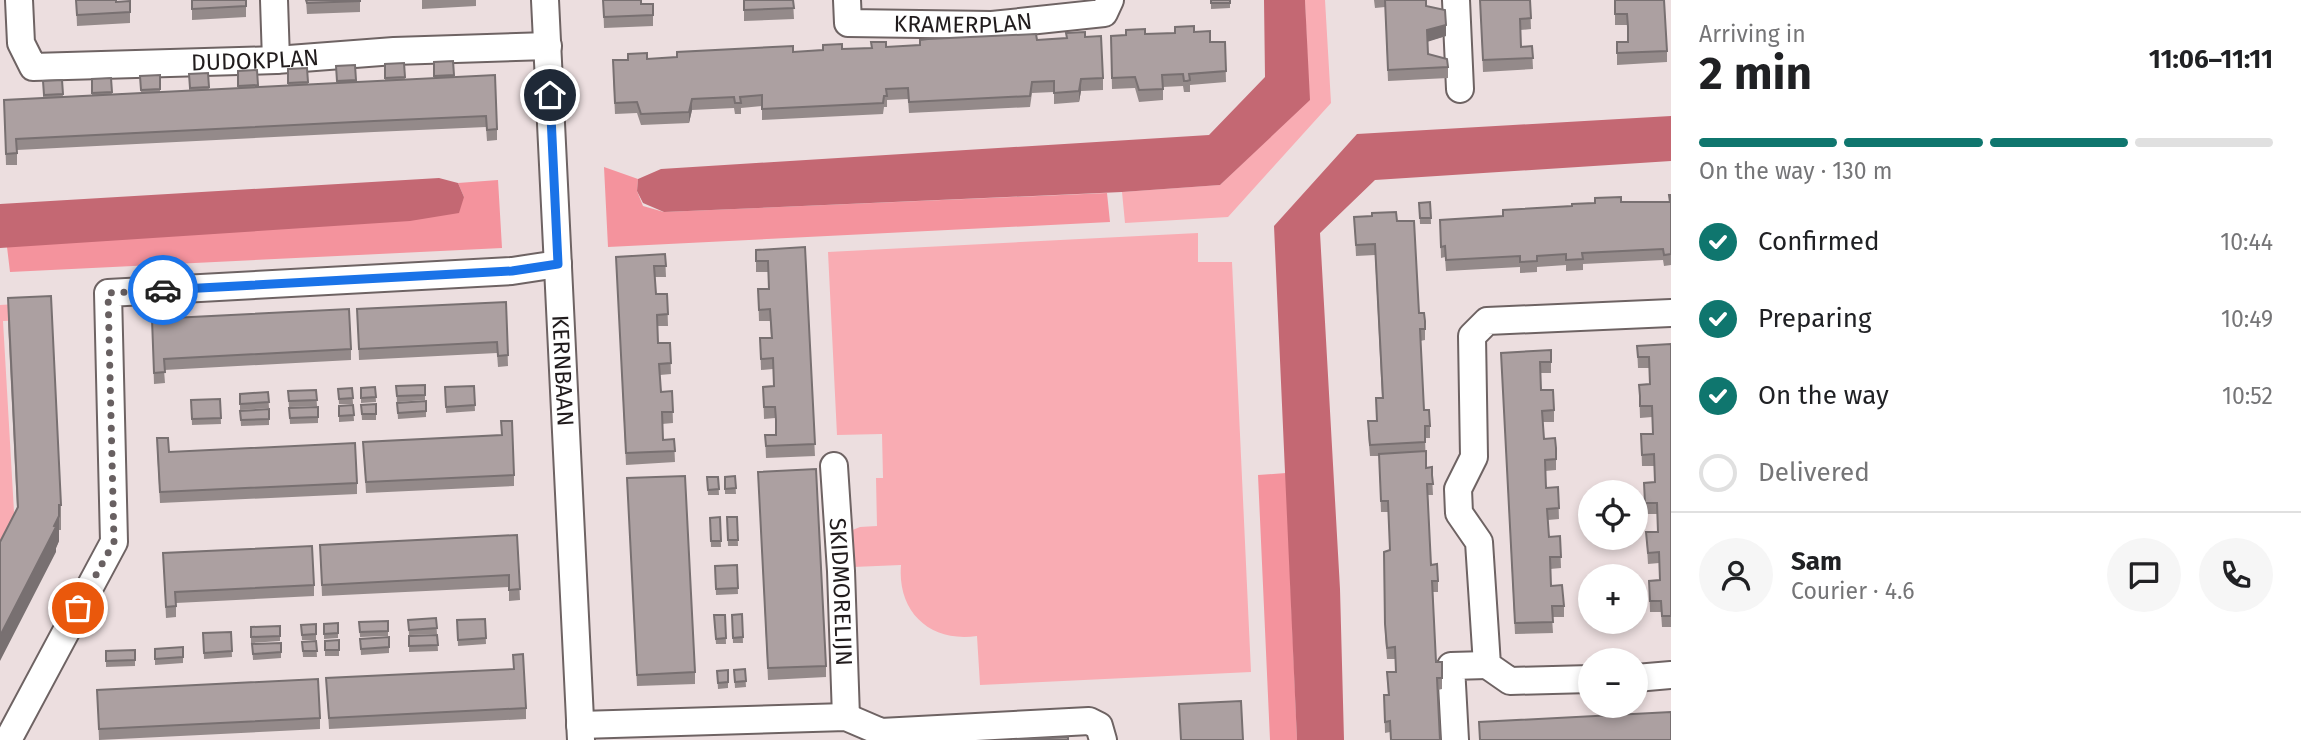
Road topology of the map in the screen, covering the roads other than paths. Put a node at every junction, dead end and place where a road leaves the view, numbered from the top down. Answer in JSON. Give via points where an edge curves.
{"nodes":[{"id":1,"x":19,"y":0,"type":"edge"},
{"id":2,"x":274,"y":0,"type":"edge"},
{"id":3,"x":545,"y":0,"type":"edge"},
{"id":4,"x":1110,"y":0,"type":"edge"},
{"id":5,"x":1456,"y":0,"type":"edge"},
{"id":6,"x":847,"y":11,"type":"edge"},
{"id":7,"x":548,"y":46,"type":"junction"},
{"id":8,"x":276,"y":60,"type":"junction"},
{"id":9,"x":1461,"y":89,"type":"dead end"},
{"id":10,"x":558,"y":264,"type":"junction"},
{"id":11,"x":1671,"y":313,"type":"edge"},
{"id":12,"x":834,"y":466,"type":"dead end"},
{"id":13,"x":1487,"y":665,"type":"junction"},
{"id":14,"x":1671,"y":676,"type":"edge"},
{"id":15,"x":1648,"y":677,"type":"edge"},
{"id":16,"x":1578,"y":679,"type":"edge"},
{"id":17,"x":846,"y":717,"type":"junction"},
{"id":18,"x":581,"y":732,"type":"edge"},
{"id":19,"x":8,"y":740,"type":"edge"},
{"id":20,"x":1103,"y":740,"type":"edge"},
{"id":21,"x":1455,"y":740,"type":"edge"}],
"edges":[{"from":1,"to":8,"type":"street","name":"DUDOKPLAN","via":[[21,43],[33,67]]},
{"from":2,"to":8,"type":"street"},
{"from":3,"to":7,"type":"street","name":"KERNBAAN"},
{"from":4,"to":6,"type":"street","name":"KRAMERPLAN","via":[[1104,13],[992,25]]},
{"from":5,"to":9,"type":"street"},
{"from":7,"to":8,"type":"street","name":"DUDOKPLAN"},
{"from":7,"to":10,"type":"street","name":"KERNBAAN"},
{"from":10,"to":18,"type":"street","name":"KERNBAAN"},
{"from":10,"to":19,"type":"street","via":[[512,271],[108,293],[114,542]]},
{"from":11,"to":13,"type":"street","via":[[1487,321],[1472,336],[1474,457],[1458,489],[1459,513],[1479,542]]},
{"from":12,"to":17,"type":"street","name":"SKIDMORELIJN"},
{"from":13,"to":16,"type":"street","via":[[1510,681]]},
{"from":13,"to":21,"type":"street","via":[[1451,666]]},
{"from":14,"to":15,"type":"street"},
{"from":17,"to":18,"type":"street"},
{"from":17,"to":20,"type":"street","via":[[881,732],[1089,721],[1098,726]]}]}
